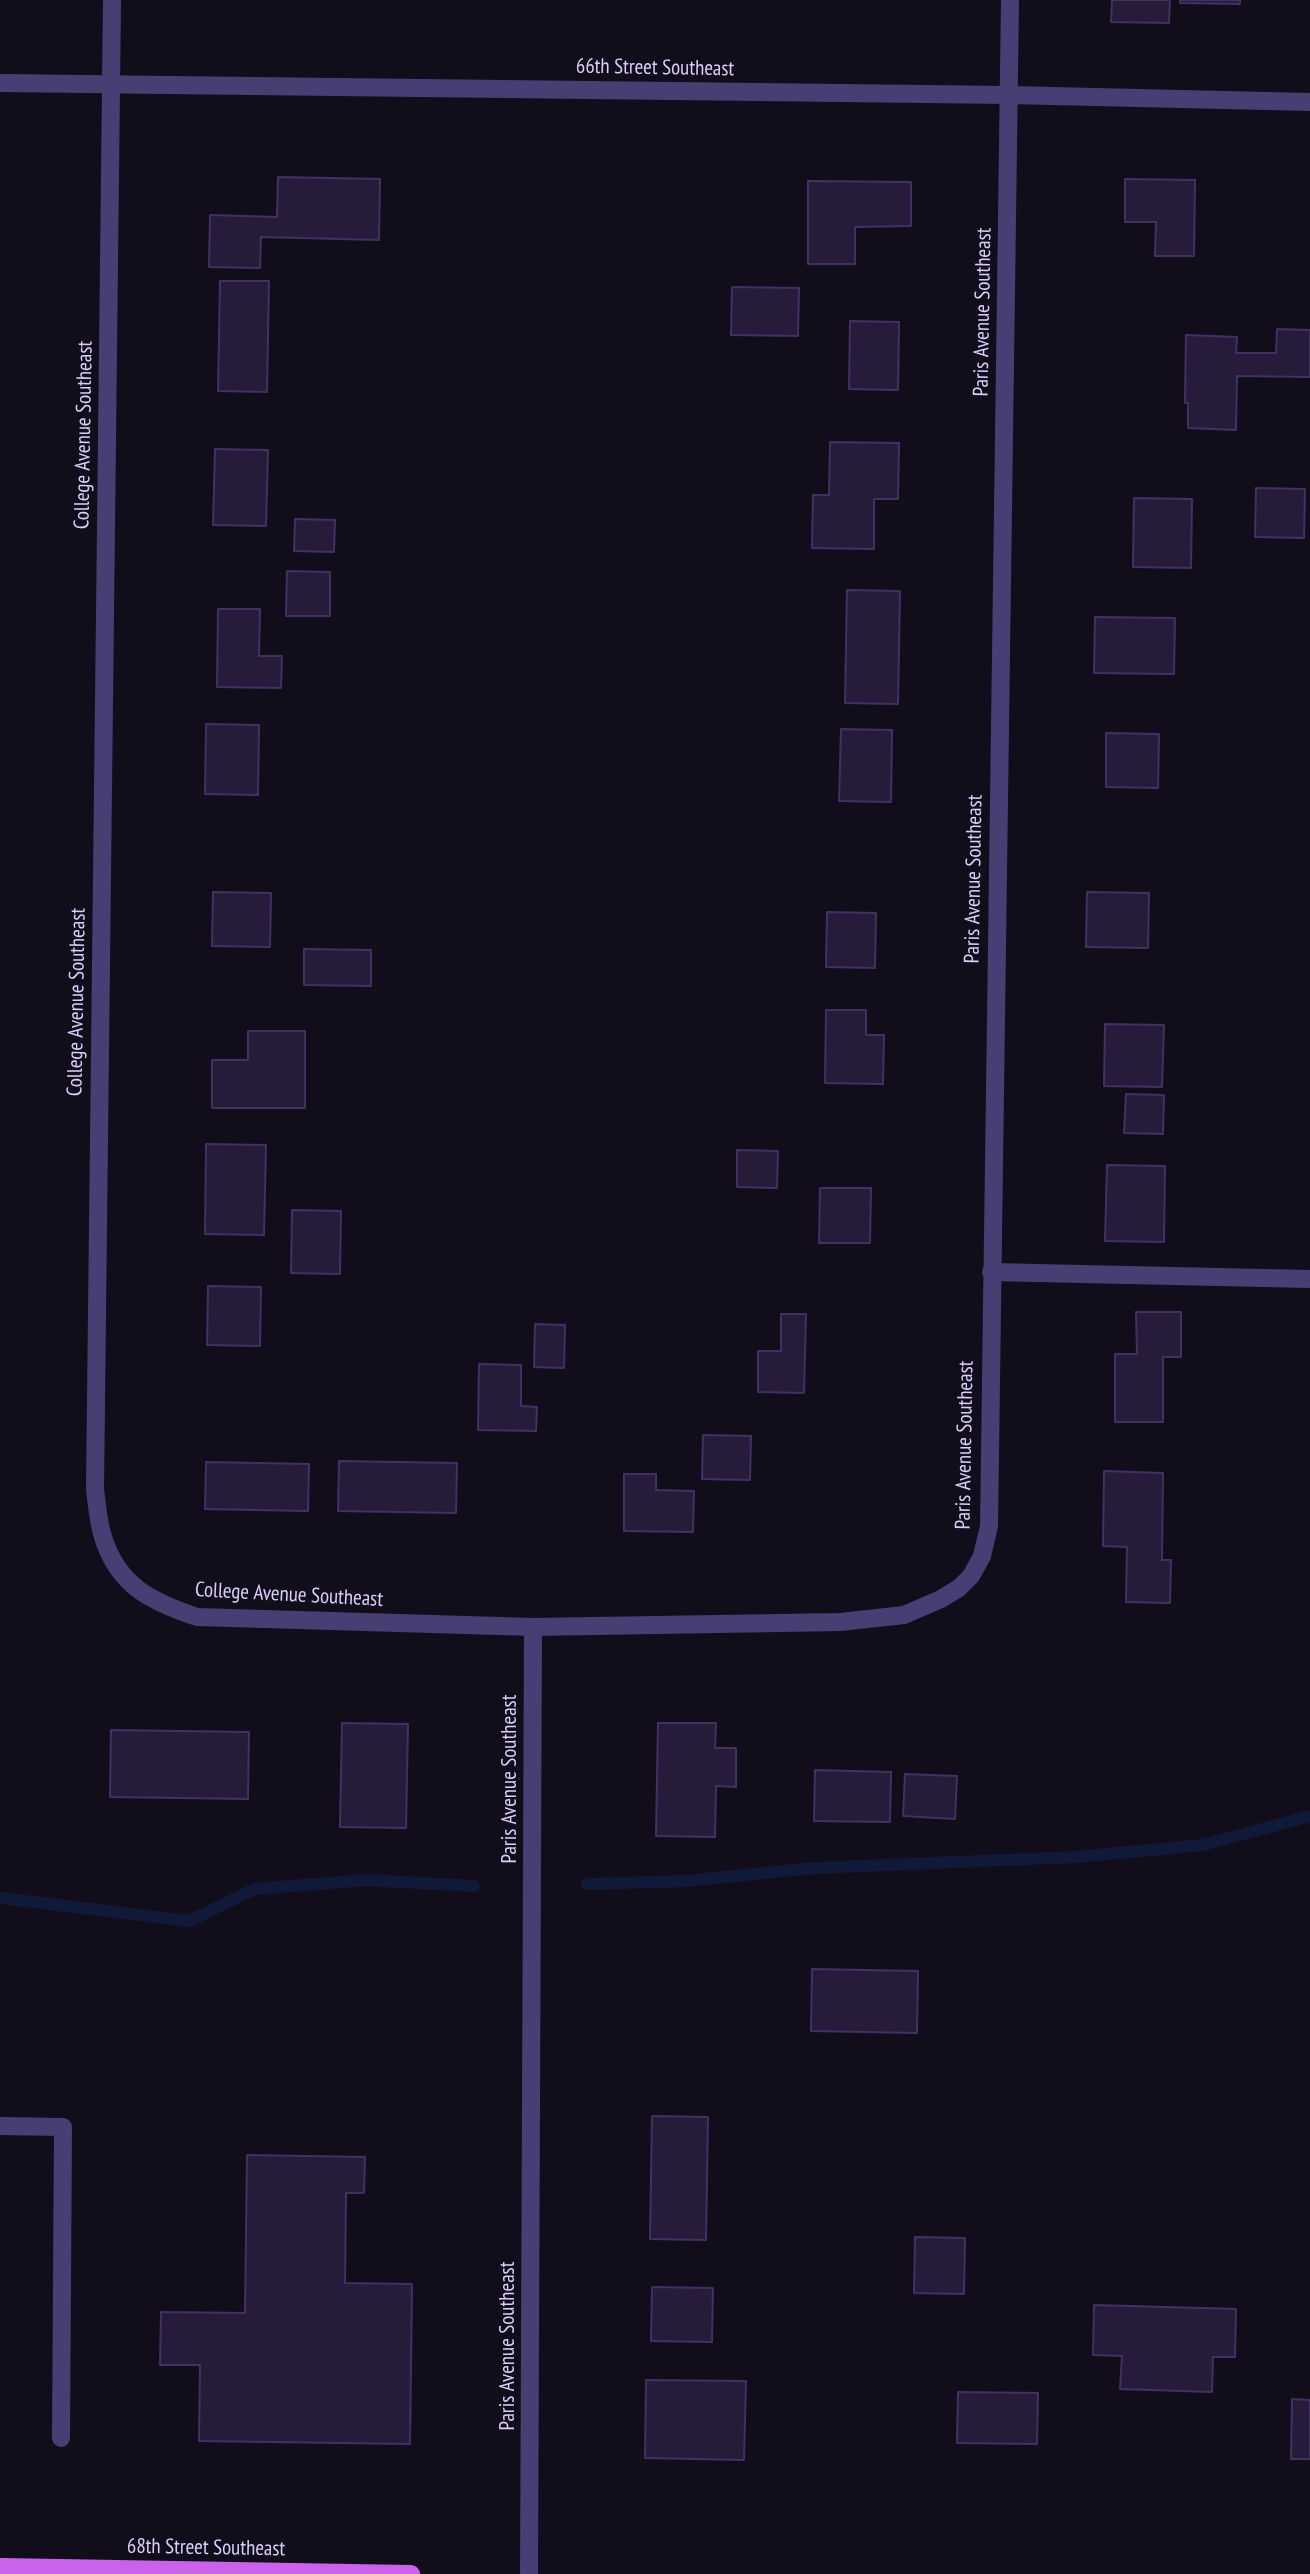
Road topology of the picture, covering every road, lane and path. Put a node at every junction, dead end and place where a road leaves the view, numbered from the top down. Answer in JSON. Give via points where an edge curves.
{"nodes":[{"id":1,"x":112,"y":0,"type":"edge"},
{"id":2,"x":1010,"y":0,"type":"edge"},
{"id":3,"x":0,"y":83,"type":"edge"},
{"id":4,"x":111,"y":85,"type":"junction"},
{"id":5,"x":1009,"y":94,"type":"junction"},
{"id":6,"x":1310,"y":102,"type":"edge"},
{"id":7,"x":990,"y":1272,"type":"junction"},
{"id":8,"x":1310,"y":1279,"type":"edge"},
{"id":9,"x":533,"y":1627,"type":"junction"},
{"id":10,"x":0,"y":2126,"type":"edge"},
{"id":11,"x":61,"y":2438,"type":"dead end"},
{"id":12,"x":0,"y":2567,"type":"edge"},
{"id":13,"x":290,"y":2573,"type":"edge"},
{"id":14,"x":411,"y":2574,"type":"edge"},
{"id":15,"x":529,"y":2574,"type":"edge"}],
"edges":[{"from":1,"to":4,"type":"street","name":"College Avenue Southeast"},
{"from":2,"to":5,"type":"street","name":"Paris Avenue Southeast"},
{"from":3,"to":4,"type":"street","name":"66th Street Southeast"},
{"from":4,"to":5,"type":"street","name":"66th Street Southeast"},
{"from":4,"to":9,"type":"street","name":"College Avenue Southeast","via":[[95,1489],[103,1537],[118,1569],[138,1591],[197,1617]]},
{"from":5,"to":6,"type":"street","name":"66th Street Southeast"},
{"from":5,"to":7,"type":"street","name":"Paris Avenue Southeast"},
{"from":7,"to":8,"type":"street"},
{"from":7,"to":9,"type":"street","name":"Paris Avenue Southeast","via":[[989,1526],[982,1556],[958,1588],[904,1615],[840,1622]]},
{"from":9,"to":15,"type":"street","name":"Paris Avenue Southeast"},
{"from":10,"to":11,"type":"street","via":[[63,2127]]},
{"from":12,"to":13,"type":"main road","name":"68th Street Southeast"},
{"from":13,"to":14,"type":"main road","name":"68th Street Southeast"}]}
